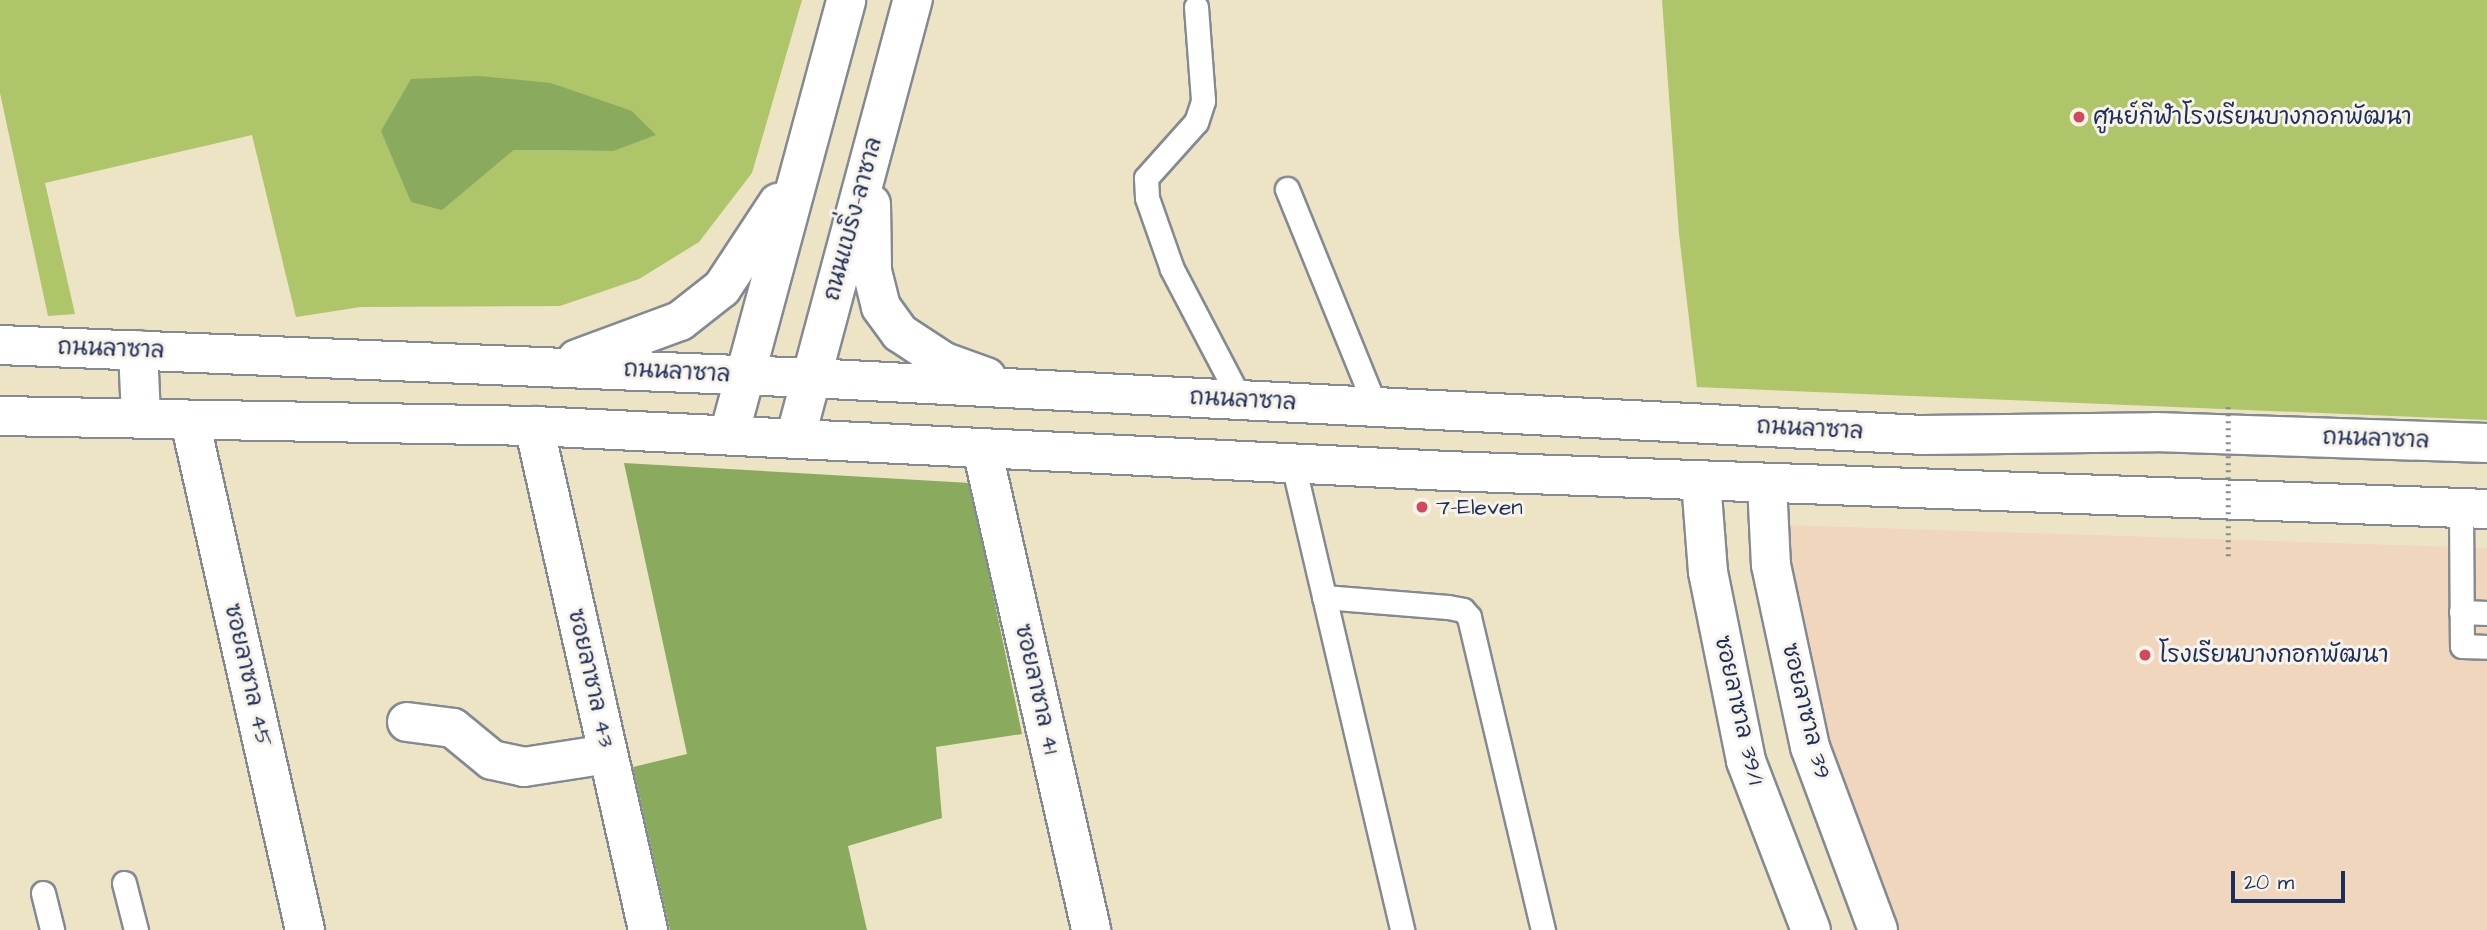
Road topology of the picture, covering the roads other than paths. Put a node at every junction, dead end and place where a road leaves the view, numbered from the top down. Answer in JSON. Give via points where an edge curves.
{"nodes":[{"id":1,"x":846,"y":0,"type":"edge"},
{"id":2,"x":913,"y":0,"type":"edge"},
{"id":3,"x":1196,"y":7,"type":"dead end"},
{"id":4,"x":882,"y":115,"type":"junction"},
{"id":5,"x":811,"y":126,"type":"junction"},
{"id":6,"x":1287,"y":189,"type":"dead end"},
{"id":7,"x":0,"y":345,"type":"edge"},
{"id":8,"x":138,"y":350,"type":"junction"},
{"id":9,"x":498,"y":365,"type":"junction"},
{"id":10,"x":743,"y":375,"type":"junction"},
{"id":11,"x":810,"y":378,"type":"junction"},
{"id":12,"x":1062,"y":390,"type":"junction"},
{"id":13,"x":1240,"y":400,"type":"junction"},
{"id":14,"x":1375,"y":406,"type":"junction"},
{"id":15,"x":0,"y":416,"type":"edge"},
{"id":16,"x":141,"y":417,"type":"junction"},
{"id":17,"x":190,"y":421,"type":"junction"},
{"id":18,"x":534,"y":426,"type":"junction"},
{"id":19,"x":729,"y":435,"type":"junction"},
{"id":20,"x":1923,"y":435,"type":"junction"},
{"id":21,"x":796,"y":439,"type":"junction"},
{"id":22,"x":2487,"y":443,"type":"edge"},
{"id":23,"x":982,"y":449,"type":"junction"},
{"id":24,"x":1293,"y":464,"type":"junction"},
{"id":25,"x":1702,"y":481,"type":"junction"},
{"id":26,"x":1768,"y":484,"type":"junction"},
{"id":27,"x":1922,"y":490,"type":"junction"},
{"id":28,"x":2474,"y":508,"type":"edge"},
{"id":29,"x":1324,"y":597,"type":"junction"},
{"id":30,"x":2461,"y":612,"type":"junction"},
{"id":31,"x":2487,"y":613,"type":"edge"},
{"id":32,"x":2487,"y":647,"type":"edge"},
{"id":33,"x":407,"y":722,"type":"dead end"},
{"id":34,"x":608,"y":754,"type":"junction"},
{"id":35,"x":124,"y":883,"type":"dead end"},
{"id":36,"x":43,"y":893,"type":"dead end"},
{"id":37,"x":52,"y":930,"type":"edge"},
{"id":38,"x":136,"y":930,"type":"edge"},
{"id":39,"x":306,"y":930,"type":"edge"},
{"id":40,"x":648,"y":930,"type":"edge"},
{"id":41,"x":1091,"y":930,"type":"edge"},
{"id":42,"x":1402,"y":930,"type":"edge"},
{"id":43,"x":1543,"y":930,"type":"edge"},
{"id":44,"x":1811,"y":930,"type":"edge"},
{"id":45,"x":1878,"y":930,"type":"edge"}],
"edges":[{"from":1,"to":5,"type":"street"},
{"from":2,"to":4,"type":"street","name":"ถนนแบริ่ง-ลาซาล"},
{"from":3,"to":13,"type":"lane","via":[[1203,101],[1196,122],[1146,178],[1147,198],[1172,269]]},
{"from":4,"to":11,"type":"street","name":"ถนนแบริ่ง-ลาซาล"},
{"from":4,"to":12,"type":"street","via":[[871,175],[870,227],[872,271],[881,307],[900,333],[944,362],[998,381]]},
{"from":5,"to":9,"type":"street","via":[[781,199],[753,244],[722,288],[691,312],[636,340],[578,359]]},
{"from":5,"to":10,"type":"street"},
{"from":6,"to":14,"type":"lane"},
{"from":7,"to":8,"type":"street","name":"ถนนลาซาล"},
{"from":8,"to":9,"type":"street","name":"ถนนลาซาล"},
{"from":8,"to":16,"type":"street"},
{"from":9,"to":10,"type":"street","name":"ถนนลาซาล"},
{"from":10,"to":11,"type":"street","name":"ถนนลาซาล"},
{"from":10,"to":19,"type":"street"},
{"from":11,"to":12,"type":"street","name":"ถนนลาซาล"},
{"from":11,"to":21,"type":"street","name":"ถนนแบริ่ง-ลาซาล"},
{"from":12,"to":13,"type":"street","name":"ถนนลาซาล"},
{"from":13,"to":14,"type":"street","name":"ถนนลาซาล"},
{"from":14,"to":20,"type":"street","name":"ถนนลาซาล"},
{"from":15,"to":16,"type":"street"},
{"from":16,"to":17,"type":"street"},
{"from":17,"to":18,"type":"street"},
{"from":17,"to":39,"type":"street","name":"ซอยลาซาล 45"},
{"from":18,"to":19,"type":"street"},
{"from":18,"to":34,"type":"street","name":"ซอยลาซาล 43"},
{"from":19,"to":21,"type":"street"},
{"from":20,"to":22,"type":"street","name":"ถนนลาซาล","via":[[2154,432]]},
{"from":20,"to":27,"type":"street"},
{"from":21,"to":23,"type":"street"},
{"from":23,"to":24,"type":"street"},
{"from":23,"to":41,"type":"street","name":"ซอยลาซาล 41"},
{"from":24,"to":25,"type":"street"},
{"from":24,"to":29,"type":"lane"},
{"from":25,"to":26,"type":"street"},
{"from":25,"to":44,"type":"street","name":"ซอยลาซาล 39/1","via":[[1709,572],[1746,761]]},
{"from":26,"to":27,"type":"street"},
{"from":26,"to":45,"type":"street","name":"ซอยลาซาล 39","via":[[1771,565],[1810,747]]},
{"from":27,"to":28,"type":"street"},
{"from":28,"to":30,"type":"lane"},
{"from":29,"to":42,"type":"lane"},
{"from":29,"to":43,"type":"lane","via":[[1448,607],[1464,610],[1469,617]]},
{"from":30,"to":31,"type":"lane"},
{"from":30,"to":32,"type":"lane","via":[[2462,646]]},
{"from":33,"to":34,"type":"street","via":[[453,729],[492,761],[524,767]]},
{"from":34,"to":40,"type":"street","name":"ซอยลาซาล 43"},
{"from":35,"to":38,"type":"lane"},
{"from":36,"to":37,"type":"lane"}]}
